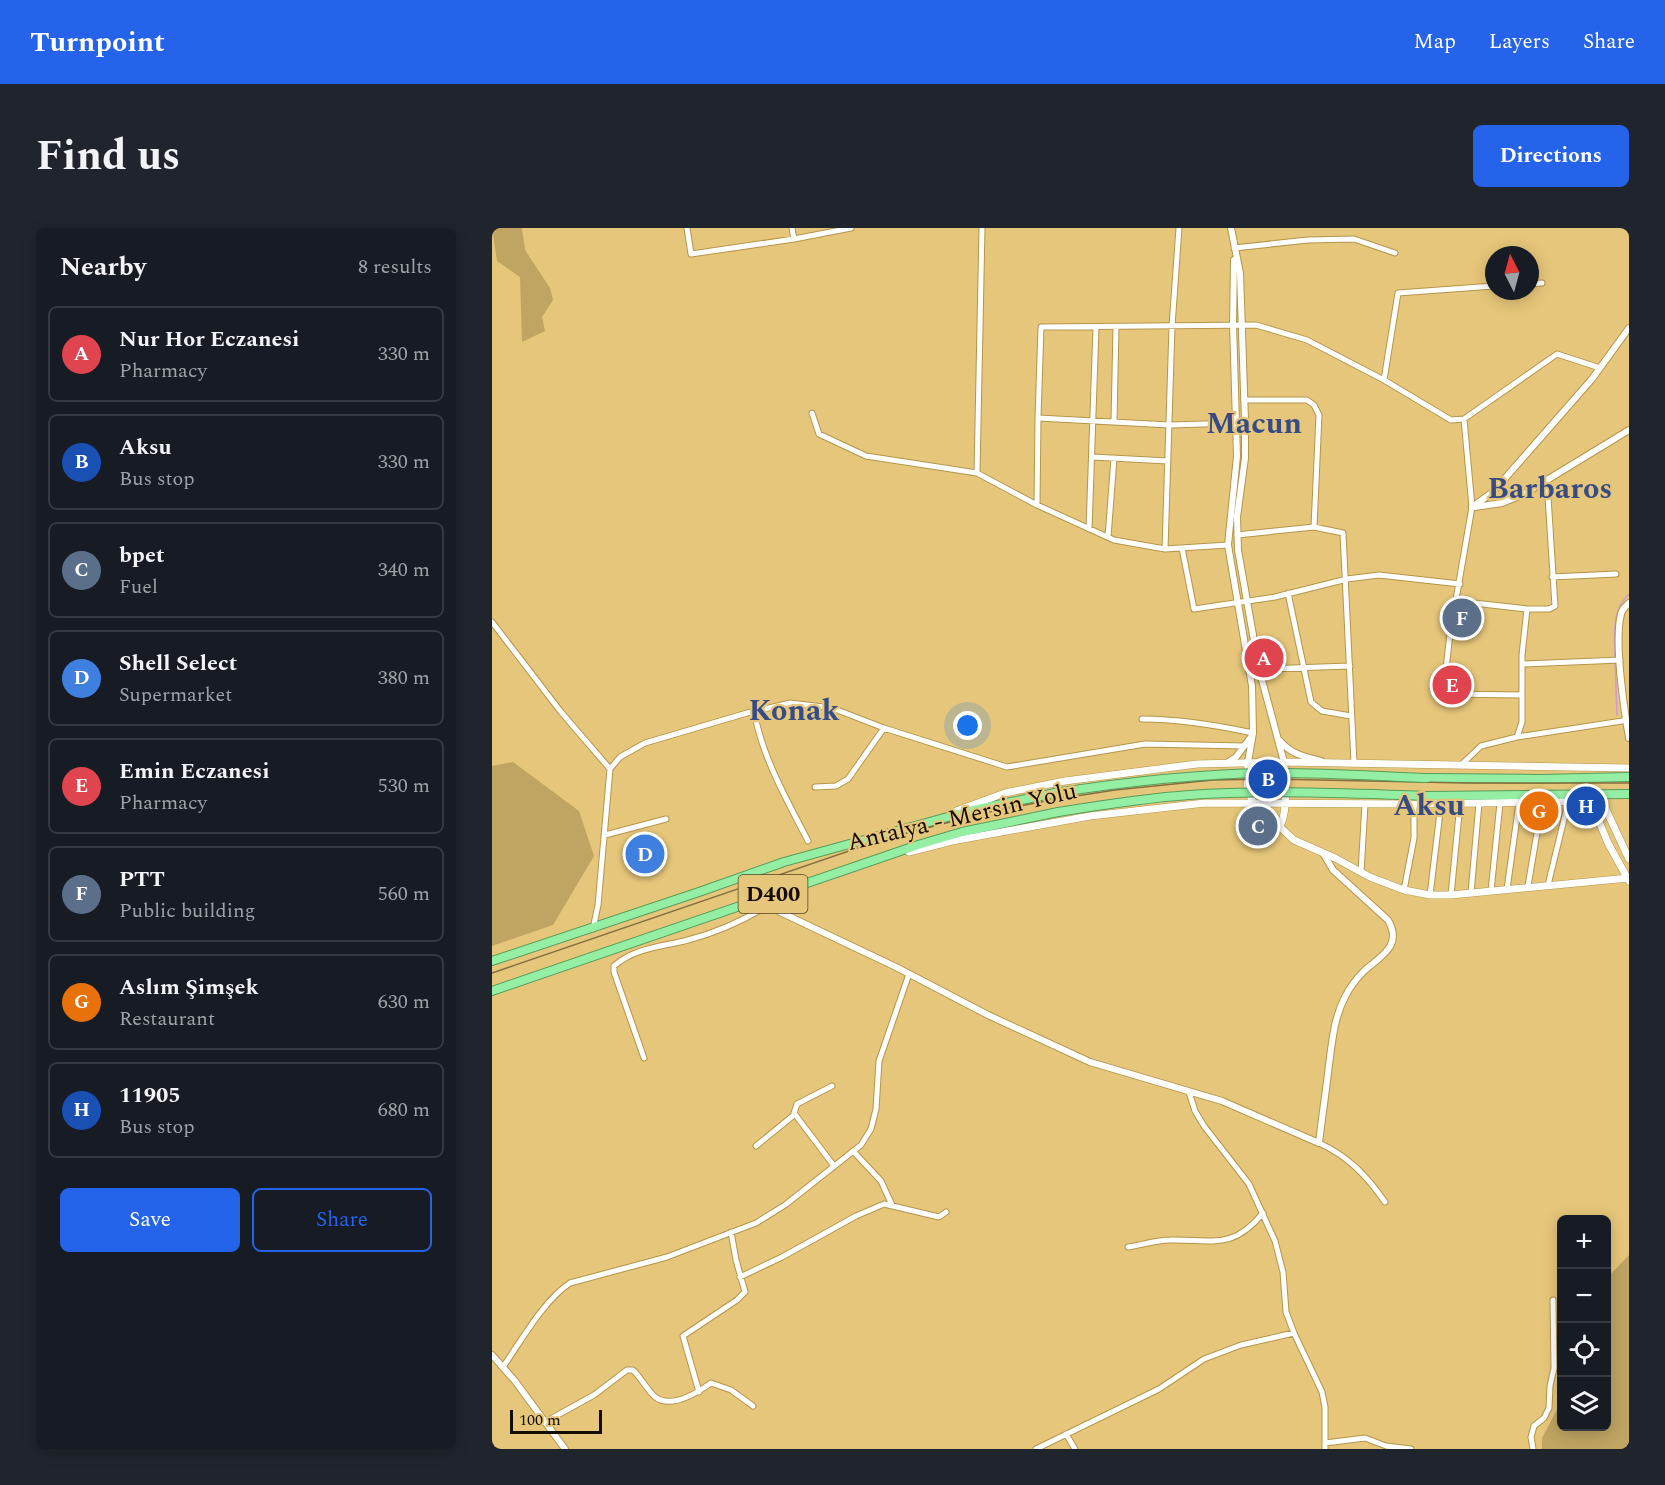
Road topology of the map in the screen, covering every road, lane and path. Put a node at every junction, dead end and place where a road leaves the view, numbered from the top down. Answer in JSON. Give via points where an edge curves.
{"nodes":[{"id":1,"x":687,"y":228,"type":"edge"},
{"id":2,"x":792,"y":228,"type":"edge"},
{"id":3,"x":851,"y":228,"type":"edge"},
{"id":4,"x":982,"y":228,"type":"edge"},
{"id":5,"x":1179,"y":228,"type":"edge"},
{"id":6,"x":1231,"y":228,"type":"edge"},
{"id":7,"x":794,"y":239,"type":"junction"},
{"id":8,"x":1234,"y":249,"type":"junction"},
{"id":9,"x":1395,"y":252,"type":"dead end"},
{"id":10,"x":1539,"y":283,"type":"edge"},
{"id":11,"x":1542,"y":283,"type":"dead end"},
{"id":12,"x":1485,"y":287,"type":"edge"},
{"id":13,"x":1233,"y":324,"type":"junction"},
{"id":14,"x":1242,"y":324,"type":"junction"},
{"id":15,"x":1096,"y":327,"type":"junction"},
{"id":16,"x":1116,"y":327,"type":"junction"},
{"id":17,"x":1172,"y":327,"type":"junction"},
{"id":18,"x":1629,"y":328,"type":"edge"},
{"id":19,"x":1600,"y":368,"type":"junction"},
{"id":20,"x":1384,"y":380,"type":"junction"},
{"id":21,"x":1245,"y":400,"type":"junction"},
{"id":22,"x":812,"y":413,"type":"dead end"},
{"id":23,"x":1038,"y":418,"type":"junction"},
{"id":24,"x":1464,"y":419,"type":"junction"},
{"id":25,"x":1094,"y":420,"type":"junction"},
{"id":26,"x":1114,"y":422,"type":"junction"},
{"id":27,"x":1236,"y":423,"type":"junction"},
{"id":28,"x":1170,"y":425,"type":"junction"},
{"id":29,"x":1629,"y":430,"type":"edge"},
{"id":30,"x":1092,"y":457,"type":"junction"},
{"id":31,"x":1114,"y":458,"type":"junction"},
{"id":32,"x":1168,"y":461,"type":"junction"},
{"id":33,"x":977,"y":473,"type":"junction"},
{"id":34,"x":1547,"y":481,"type":"junction"},
{"id":35,"x":1037,"y":505,"type":"junction"},
{"id":36,"x":1472,"y":507,"type":"junction"},
{"id":37,"x":1314,"y":527,"type":"junction"},
{"id":38,"x":1089,"y":529,"type":"junction"},
{"id":39,"x":1237,"y":535,"type":"junction"},
{"id":40,"x":1108,"y":537,"type":"junction"},
{"id":41,"x":1228,"y":545,"type":"junction"},
{"id":42,"x":1182,"y":548,"type":"junction"},
{"id":43,"x":1165,"y":549,"type":"junction"},
{"id":44,"x":1616,"y":574,"type":"dead end"},
{"id":45,"x":1552,"y":577,"type":"junction"},
{"id":46,"x":1347,"y":579,"type":"junction"},
{"id":47,"x":1460,"y":584,"type":"junction"},
{"id":48,"x":1288,"y":593,"type":"junction"},
{"id":49,"x":1246,"y":601,"type":"junction"},
{"id":50,"x":1456,"y":601,"type":"junction"},
{"id":51,"x":1236,"y":602,"type":"junction"},
{"id":52,"x":1629,"y":603,"type":"edge"},
{"id":53,"x":1527,"y":609,"type":"junction"},
{"id":54,"x":1621,"y":615,"type":"junction"},
{"id":55,"x":1629,"y":619,"type":"edge"},
{"id":56,"x":492,"y":622,"type":"edge"},
{"id":57,"x":1619,"y":660,"type":"junction"},
{"id":58,"x":1522,"y":664,"type":"junction"},
{"id":59,"x":1350,"y":666,"type":"junction"},
{"id":60,"x":1303,"y":668,"type":"junction"},
{"id":61,"x":1259,"y":669,"type":"junction"},
{"id":62,"x":1522,"y":695,"type":"junction"},
{"id":63,"x":754,"y":711,"type":"junction"},
{"id":64,"x":1351,"y":716,"type":"junction"},
{"id":65,"x":1142,"y":718,"type":"dead end"},
{"id":66,"x":1627,"y":720,"type":"edge"},
{"id":67,"x":884,"y":728,"type":"junction"},
{"id":68,"x":1253,"y":733,"type":"junction"},
{"id":69,"x":1517,"y":736,"type":"junction"},
{"id":70,"x":1278,"y":737,"type":"junction"},
{"id":71,"x":1629,"y":738,"type":"edge"},
{"id":72,"x":1245,"y":746,"type":"junction"},
{"id":73,"x":1248,"y":762,"type":"junction"},
{"id":74,"x":1284,"y":762,"type":"junction"},
{"id":75,"x":1227,"y":763,"type":"junction"},
{"id":76,"x":1327,"y":763,"type":"junction"},
{"id":77,"x":1354,"y":763,"type":"junction"},
{"id":78,"x":1461,"y":765,"type":"junction"},
{"id":79,"x":1629,"y":768,"type":"edge"},
{"id":80,"x":610,"y":769,"type":"junction"},
{"id":81,"x":1629,"y":777,"type":"edge"},
{"id":82,"x":815,"y":788,"type":"dead end"},
{"id":83,"x":1627,"y":794,"type":"edge"},
{"id":84,"x":1602,"y":801,"type":"junction"},
{"id":85,"x":1253,"y":802,"type":"junction"},
{"id":86,"x":1285,"y":802,"type":"junction"},
{"id":87,"x":1591,"y":802,"type":"junction"},
{"id":88,"x":1479,"y":803,"type":"junction"},
{"id":89,"x":1500,"y":803,"type":"junction"},
{"id":90,"x":1519,"y":803,"type":"junction"},
{"id":91,"x":1542,"y":803,"type":"junction"},
{"id":92,"x":1568,"y":803,"type":"junction"},
{"id":93,"x":1365,"y":804,"type":"junction"},
{"id":94,"x":1414,"y":804,"type":"junction"},
{"id":95,"x":1441,"y":804,"type":"junction"},
{"id":96,"x":1460,"y":804,"type":"junction"},
{"id":97,"x":666,"y":819,"type":"dead end"},
{"id":98,"x":931,"y":820,"type":"junction"},
{"id":99,"x":1280,"y":826,"type":"junction"},
{"id":100,"x":605,"y":835,"type":"junction"},
{"id":101,"x":807,"y":841,"type":"dead end"},
{"id":102,"x":1323,"y":853,"type":"junction"},
{"id":103,"x":1629,"y":859,"type":"edge"},
{"id":104,"x":868,"y":862,"type":"junction"},
{"id":105,"x":1361,"y":872,"type":"junction"},
{"id":106,"x":1628,"y":879,"type":"edge"},
{"id":107,"x":1548,"y":885,"type":"junction"},
{"id":108,"x":1528,"y":886,"type":"junction"},
{"id":109,"x":1507,"y":889,"type":"junction"},
{"id":110,"x":1404,"y":890,"type":"junction"},
{"id":111,"x":1491,"y":891,"type":"junction"},
{"id":112,"x":1471,"y":893,"type":"junction"},
{"id":113,"x":1430,"y":895,"type":"junction"},
{"id":114,"x":1451,"y":895,"type":"junction"},
{"id":115,"x":769,"y":899,"type":"junction"},
{"id":116,"x":593,"y":929,"type":"junction"},
{"id":117,"x":492,"y":961,"type":"edge"},
{"id":118,"x":909,"y":974,"type":"junction"},
{"id":119,"x":492,"y":991,"type":"edge"},
{"id":120,"x":644,"y":1058,"type":"dead end"},
{"id":121,"x":832,"y":1086,"type":"dead end"},
{"id":122,"x":1189,"y":1092,"type":"junction"},
{"id":123,"x":794,"y":1115,"type":"junction"},
{"id":124,"x":1319,"y":1143,"type":"junction"},
{"id":125,"x":756,"y":1146,"type":"dead end"},
{"id":126,"x":853,"y":1151,"type":"junction"},
{"id":127,"x":834,"y":1166,"type":"junction"},
{"id":128,"x":1385,"y":1202,"type":"dead end"},
{"id":129,"x":891,"y":1205,"type":"junction"},
{"id":130,"x":946,"y":1212,"type":"dead end"},
{"id":131,"x":1263,"y":1213,"type":"junction"},
{"id":132,"x":731,"y":1232,"type":"junction"},
{"id":133,"x":1128,"y":1247,"type":"dead end"},
{"id":134,"x":740,"y":1277,"type":"junction"},
{"id":135,"x":1553,"y":1300,"type":"dead end"},
{"id":136,"x":1294,"y":1333,"type":"junction"},
{"id":137,"x":492,"y":1355,"type":"edge"},
{"id":138,"x":503,"y":1367,"type":"junction"},
{"id":139,"x":699,"y":1392,"type":"junction"},
{"id":140,"x":753,"y":1406,"type":"dead end"},
{"id":141,"x":545,"y":1422,"type":"junction"},
{"id":142,"x":1066,"y":1434,"type":"junction"},
{"id":143,"x":1325,"y":1446,"type":"edge"},
{"id":144,"x":565,"y":1449,"type":"edge"},
{"id":145,"x":1036,"y":1449,"type":"edge"},
{"id":146,"x":1075,"y":1449,"type":"edge"},
{"id":147,"x":1411,"y":1449,"type":"edge"},
{"id":148,"x":1533,"y":1449,"type":"edge"}],
"edges":[{"from":1,"to":7,"type":"street","via":[[691,254]]},
{"from":2,"to":7,"type":"street"},
{"from":3,"to":7,"type":"street"},
{"from":4,"to":33,"type":"street"},
{"from":5,"to":17,"type":"street"},
{"from":6,"to":8,"type":"street"},
{"from":8,"to":9,"type":"street","via":[[1354,239]]},
{"from":8,"to":13,"type":"street"},
{"from":8,"to":14,"type":"street","via":[[1240,273]]},
{"from":10,"to":11,"type":"street"},
{"from":12,"to":20,"type":"street","via":[[1398,293]]},
{"from":13,"to":14,"type":"street"},
{"from":13,"to":17,"type":"street"},
{"from":13,"to":27,"type":"street"},
{"from":14,"to":20,"type":"street","via":[[1307,340]]},
{"from":14,"to":21,"type":"street"},
{"from":15,"to":16,"type":"street"},
{"from":15,"to":23,"type":"street","via":[[1041,327]]},
{"from":15,"to":25,"type":"street"},
{"from":16,"to":17,"type":"street"},
{"from":16,"to":26,"type":"street"},
{"from":17,"to":28,"type":"street"},
{"from":18,"to":19,"type":"street"},
{"from":19,"to":24,"type":"street","via":[[1557,354]]},
{"from":19,"to":36,"type":"street","via":[[1493,492]]},
{"from":20,"to":24,"type":"street","via":[[1451,420]]},
{"from":21,"to":37,"type":"street","via":[[1307,400],[1316,408],[1319,415]]},
{"from":21,"to":39,"type":"street","via":[[1245,458]]},
{"from":22,"to":33,"type":"street","via":[[819,434],[856,453]]},
{"from":23,"to":25,"type":"street"},
{"from":23,"to":35,"type":"street"},
{"from":24,"to":36,"type":"street"},
{"from":25,"to":26,"type":"street"},
{"from":25,"to":30,"type":"street"},
{"from":26,"to":28,"type":"street"},
{"from":27,"to":28,"type":"street"},
{"from":27,"to":41,"type":"street","via":[[1237,456]]},
{"from":28,"to":32,"type":"street"},
{"from":29,"to":34,"type":"street"},
{"from":30,"to":31,"type":"street"},
{"from":30,"to":38,"type":"street"},
{"from":31,"to":32,"type":"street"},
{"from":31,"to":40,"type":"street"},
{"from":32,"to":43,"type":"street"},
{"from":33,"to":35,"type":"street"},
{"from":34,"to":36,"type":"street","via":[[1502,502]]},
{"from":34,"to":45,"type":"street"},
{"from":35,"to":38,"type":"street"},
{"from":36,"to":47,"type":"street"},
{"from":37,"to":39,"type":"street"},
{"from":37,"to":46,"type":"street","via":[[1343,534]]},
{"from":38,"to":40,"type":"street"},
{"from":39,"to":49,"type":"street"},
{"from":40,"to":43,"type":"street"},
{"from":41,"to":42,"type":"street"},
{"from":41,"to":51,"type":"street"},
{"from":42,"to":43,"type":"street"},
{"from":42,"to":51,"type":"street","via":[[1194,609]]},
{"from":44,"to":45,"type":"street"},
{"from":45,"to":53,"type":"street","via":[[1555,606]]},
{"from":46,"to":47,"type":"street","via":[[1379,575]]},
{"from":46,"to":48,"type":"street"},
{"from":46,"to":59,"type":"street"},
{"from":47,"to":50,"type":"street"},
{"from":48,"to":49,"type":"street"},
{"from":48,"to":60,"type":"street"},
{"from":49,"to":51,"type":"street"},
{"from":49,"to":61,"type":"street"},
{"from":50,"to":53,"type":"street"},
{"from":50,"to":62,"type":"street","via":[[1443,694]]},
{"from":51,"to":68,"type":"street","via":[[1252,686]]},
{"from":52,"to":54,"type":"street"},
{"from":53,"to":58,"type":"street"},
{"from":54,"to":55,"type":"street"},
{"from":54,"to":57,"type":"street"},
{"from":56,"to":80,"type":"street"},
{"from":57,"to":58,"type":"street"},
{"from":57,"to":66,"type":"street"},
{"from":58,"to":62,"type":"street"},
{"from":59,"to":60,"type":"street"},
{"from":59,"to":64,"type":"street"},
{"from":60,"to":61,"type":"street"},
{"from":60,"to":64,"type":"street","via":[[1313,705],[1322,711]]},
{"from":61,"to":70,"type":"street"},
{"from":62,"to":69,"type":"street","via":[[1522,722]]},
{"from":63,"to":67,"type":"street","via":[[790,703],[808,704],[832,708]]},
{"from":63,"to":80,"type":"street","via":[[645,743],[620,757]]},
{"from":63,"to":101,"type":"street","via":[[773,771]]},
{"from":64,"to":77,"type":"street"},
{"from":65,"to":68,"type":"street"},
{"from":66,"to":69,"type":"street"},
{"from":66,"to":71,"type":"street"},
{"from":67,"to":72,"type":"street","via":[[1007,767],[1144,744]]},
{"from":67,"to":82,"type":"street","via":[[848,779],[836,786]]},
{"from":68,"to":72,"type":"street"},
{"from":68,"to":73,"type":"street"},
{"from":69,"to":78,"type":"street","via":[[1481,746]]},
{"from":70,"to":74,"type":"street"},
{"from":70,"to":76,"type":"street","via":[[1298,755]]},
{"from":72,"to":75,"type":"street"},
{"from":73,"to":74,"type":"main road"},
{"from":73,"to":75,"type":"main road"},
{"from":73,"to":85,"type":"main road","via":[[1247,789]]},
{"from":74,"to":76,"type":"main road"},
{"from":74,"to":86,"type":"main road"},
{"from":75,"to":98,"type":"main road","via":[[1065,781],[1005,793]]},
{"from":76,"to":77,"type":"main road"},
{"from":77,"to":78,"type":"main road"},
{"from":78,"to":79,"type":"main road"},
{"from":80,"to":100,"type":"street"},
{"from":81,"to":98,"type":"highway","name":"Antalya - Mersin Yolu","number":"D400","bridge":true,"via":[[1541,780],[1245,773],[1055,793]]},
{"from":83,"to":84,"type":"highway"},
{"from":83,"to":104,"type":"highway","name":"Antalya - Mersin Yolu","number":"D400","bridge":true,"via":[[1427,796],[1302,792],[1148,799],[962,832]]},
{"from":84,"to":87,"type":"main road"},
{"from":84,"to":103,"type":"main road"},
{"from":85,"to":86,"type":"main road"},
{"from":85,"to":99,"type":"main road"},
{"from":85,"to":104,"type":"main road","via":[[1204,803],[1090,816],[952,841]]},
{"from":86,"to":93,"type":"main road"},
{"from":86,"to":99,"type":"main road"},
{"from":87,"to":92,"type":"main road"},
{"from":87,"to":106,"type":"main road"},
{"from":88,"to":89,"type":"main road"},
{"from":88,"to":96,"type":"main road"},
{"from":88,"to":112,"type":"street"},
{"from":89,"to":90,"type":"main road"},
{"from":89,"to":111,"type":"street"},
{"from":90,"to":91,"type":"main road"},
{"from":90,"to":109,"type":"street"},
{"from":91,"to":92,"type":"main road"},
{"from":91,"to":108,"type":"street"},
{"from":92,"to":107,"type":"street"},
{"from":93,"to":94,"type":"main road"},
{"from":93,"to":105,"type":"street"},
{"from":94,"to":95,"type":"main road"},
{"from":94,"to":110,"type":"street","via":[[1414,838]]},
{"from":95,"to":96,"type":"main road"},
{"from":95,"to":113,"type":"street"},
{"from":96,"to":114,"type":"street"},
{"from":97,"to":100,"type":"street"},
{"from":98,"to":116,"type":"highway","name":"Antalya - Mersin Yolu","number":"D400","via":[[784,861]]},
{"from":99,"to":102,"type":"main road","via":[[1294,840]]},
{"from":100,"to":116,"type":"street"},
{"from":102,"to":105,"type":"main road"},
{"from":102,"to":124,"type":"street","via":[[1333,870],[1388,920],[1393,936],[1386,953],[1363,972],[1340,1006]]},
{"from":104,"to":115,"type":"highway","name":"Antalya - Mersin Yolu","number":"D400"},
{"from":105,"to":110,"type":"main road"},
{"from":106,"to":107,"type":"main road"},
{"from":107,"to":108,"type":"main road"},
{"from":108,"to":109,"type":"main road"},
{"from":109,"to":111,"type":"main road"},
{"from":110,"to":113,"type":"main road"},
{"from":111,"to":112,"type":"main road"},
{"from":112,"to":114,"type":"main road"},
{"from":113,"to":114,"type":"main road"},
{"from":115,"to":118,"type":"street","via":[[780,912]]},
{"from":115,"to":119,"type":"highway","name":"Antalya - Mersin Yolu","number":"D400"},
{"from":115,"to":120,"type":"street","via":[[748,919],[670,945],[641,950],[614,966]]},
{"from":116,"to":117,"type":"highway","name":"Antalya - Mersin Yolu","number":"D400"},
{"from":118,"to":122,"type":"street","via":[[1090,1062]]},
{"from":118,"to":126,"type":"street","via":[[879,1061],[871,1129]]},
{"from":121,"to":123,"type":"street","via":[[797,1104]]},
{"from":122,"to":124,"type":"street","via":[[1222,1101]]},
{"from":122,"to":131,"type":"street","via":[[1204,1126],[1249,1184]]},
{"from":123,"to":125,"type":"street"},
{"from":123,"to":127,"type":"street"},
{"from":124,"to":128,"type":"street","via":[[1363,1172]]},
{"from":126,"to":127,"type":"street"},
{"from":126,"to":129,"type":"street","via":[[881,1181]]},
{"from":127,"to":132,"type":"street","via":[[785,1205],[756,1223]]},
{"from":129,"to":130,"type":"street","via":[[939,1216]]},
{"from":129,"to":134,"type":"street","via":[[870,1209]]},
{"from":131,"to":133,"type":"street","via":[[1243,1233],[1222,1241],[1170,1240]]},
{"from":131,"to":136,"type":"street","via":[[1280,1255],[1286,1312]]},
{"from":132,"to":134,"type":"street"},
{"from":132,"to":138,"type":"street","via":[[667,1257],[570,1283],[549,1302]]},
{"from":134,"to":139,"type":"street","via":[[745,1292],[683,1336]]},
{"from":135,"to":148,"type":"street","via":[[1554,1368],[1549,1408],[1534,1426]]},
{"from":136,"to":142,"type":"street","via":[[1240,1345],[1204,1359],[1159,1389]]},
{"from":136,"to":143,"type":"street","via":[[1322,1392],[1326,1407]]},
{"from":137,"to":138,"type":"street"},
{"from":138,"to":141,"type":"street"},
{"from":139,"to":140,"type":"street","via":[[711,1383],[720,1385]]},
{"from":139,"to":141,"type":"street","via":[[663,1401],[633,1370],[627,1370],[594,1395]]},
{"from":141,"to":144,"type":"street"},
{"from":142,"to":145,"type":"street"},
{"from":142,"to":146,"type":"street"},
{"from":143,"to":147,"type":"street","via":[[1365,1438]]}]}
